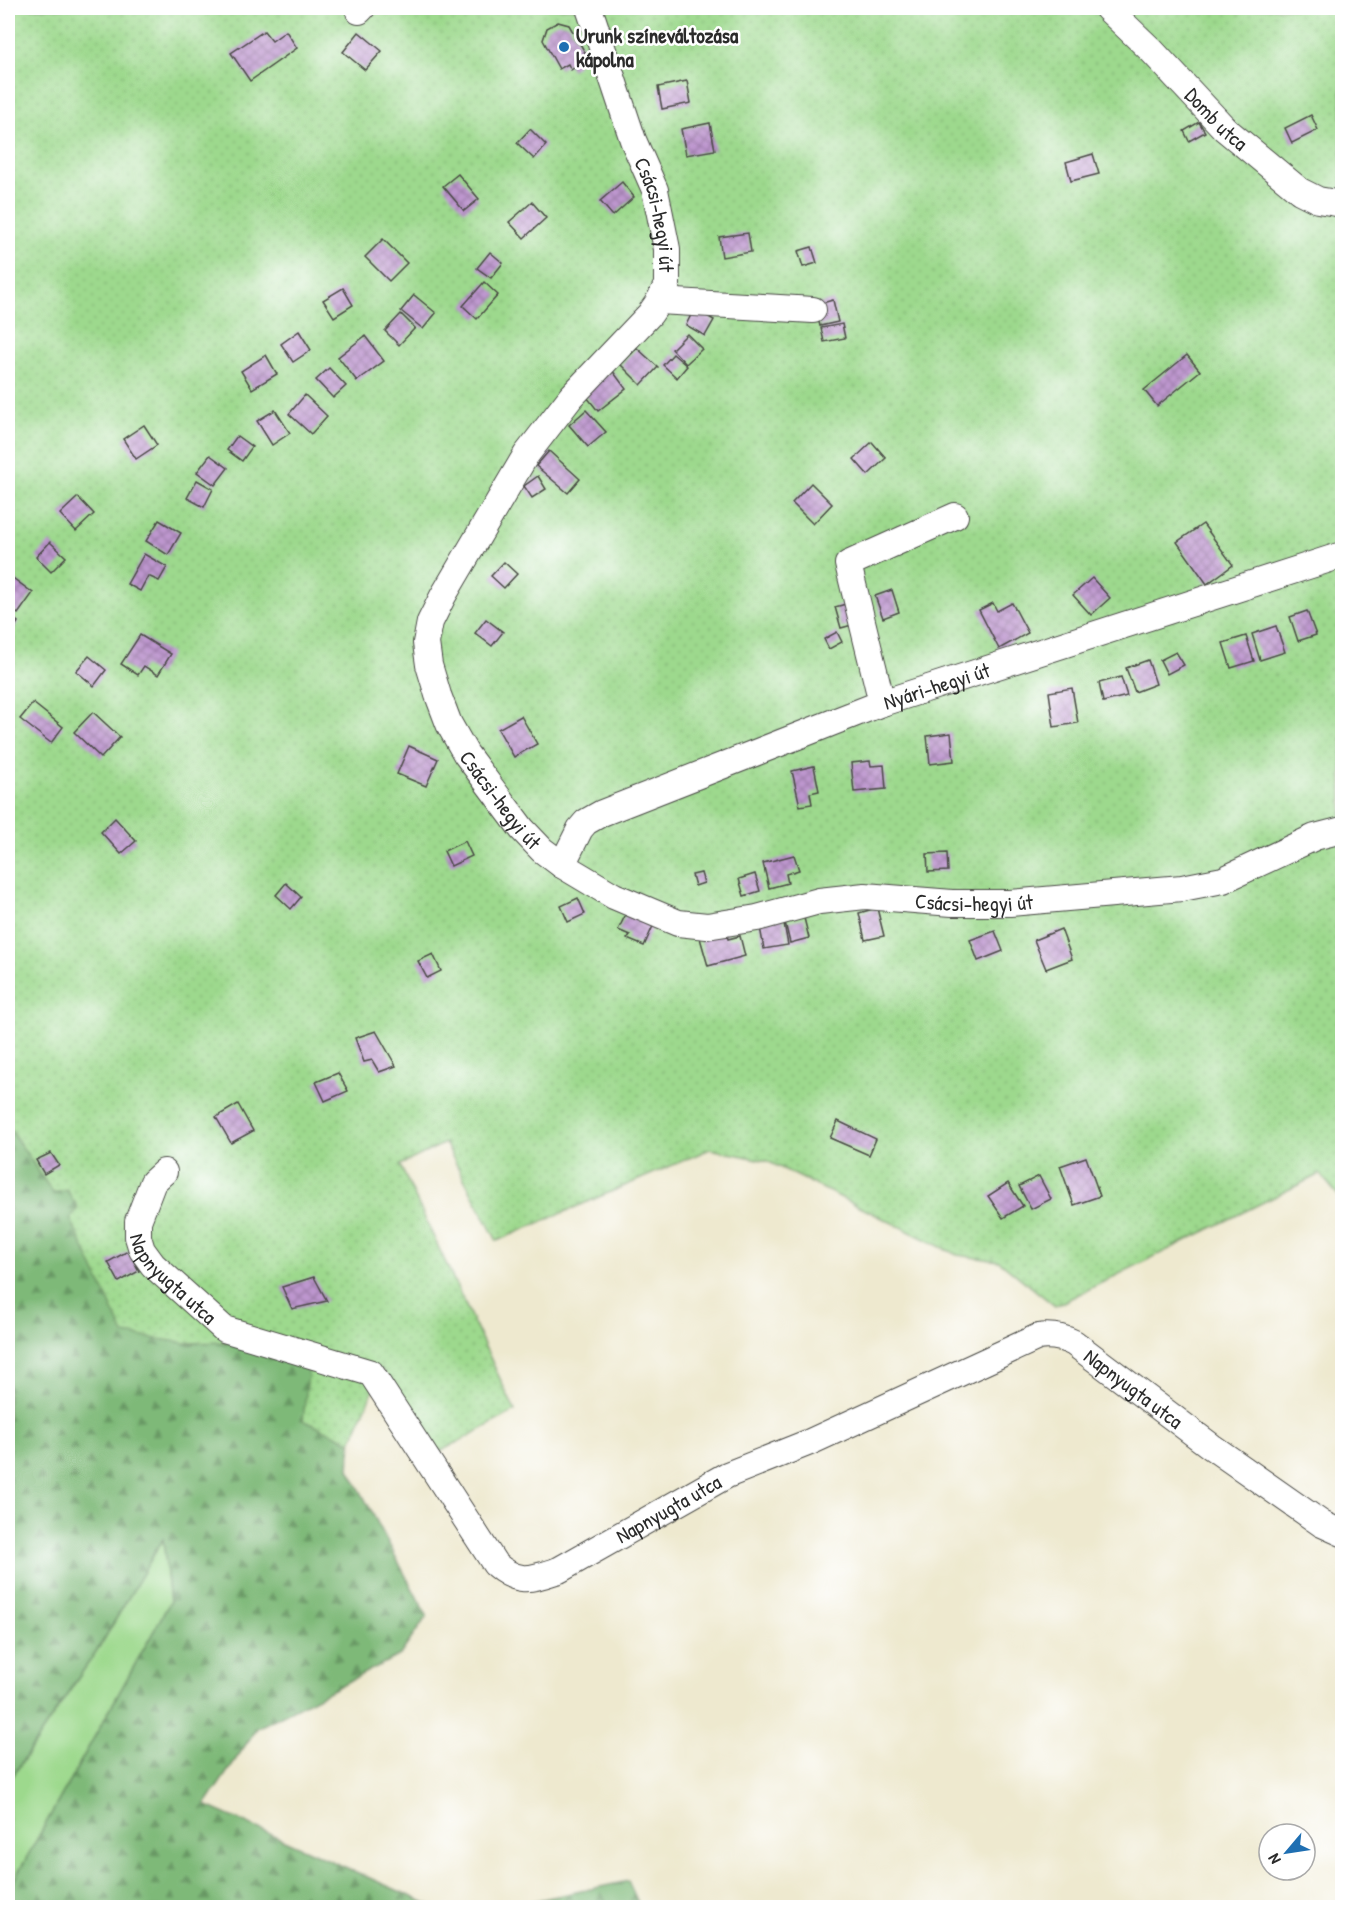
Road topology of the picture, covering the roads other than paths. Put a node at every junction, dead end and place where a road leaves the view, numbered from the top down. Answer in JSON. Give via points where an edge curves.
{"nodes":[{"id":1,"x":589,"y":8,"type":"edge"},
{"id":2,"x":1107,"y":8,"type":"edge"},
{"id":3,"x":1342,"y":204,"type":"edge"},
{"id":4,"x":659,"y":302,"type":"junction"},
{"id":5,"x":813,"y":310,"type":"dead end"},
{"id":6,"x":955,"y":516,"type":"dead end"},
{"id":7,"x":1342,"y":555,"type":"edge"},
{"id":8,"x":882,"y":703,"type":"junction"},
{"id":9,"x":1342,"y":830,"type":"edge"},
{"id":10,"x":562,"y":865,"type":"junction"},
{"id":11,"x":164,"y":1172,"type":"dead end"},
{"id":12,"x":1342,"y":1533,"type":"edge"}],
"edges":[{"from":1,"to":4,"type":"street","name":"Csácsi-hegyi út","via":[[633,140],[655,190],[668,268],[667,285]]},
{"from":2,"to":3,"type":"street","name":"Domb utca","via":[[1225,129],[1300,191],[1318,200]]},
{"from":4,"to":5,"type":"street"},
{"from":4,"to":10,"type":"street","name":"Csácsi-hegyi út","via":[[572,397],[526,455],[430,621],[426,643],[448,724],[466,754],[522,829]]},
{"from":6,"to":8,"type":"street","via":[[848,564]]},
{"from":7,"to":8,"type":"street","name":"Nyári-hegyi út"},
{"from":8,"to":10,"type":"street","name":"Nyári-hegyi út","via":[[602,813],[580,829]]},
{"from":9,"to":10,"type":"street","name":"Csácsi-hegyi út","via":[[1315,837],[1223,880],[1182,888],[1010,903],[865,896],[819,901],[757,918],[707,926],[678,923],[614,896]]},
{"from":11,"to":12,"type":"street","name":"Napnyugta utca","via":[[153,1182],[138,1221],[142,1250],[153,1265],[224,1329],[371,1373],[495,1564],[508,1576],[538,1577],[559,1570],[727,1475],[1050,1335],[1074,1343],[1212,1447],[1322,1524]]}]}
